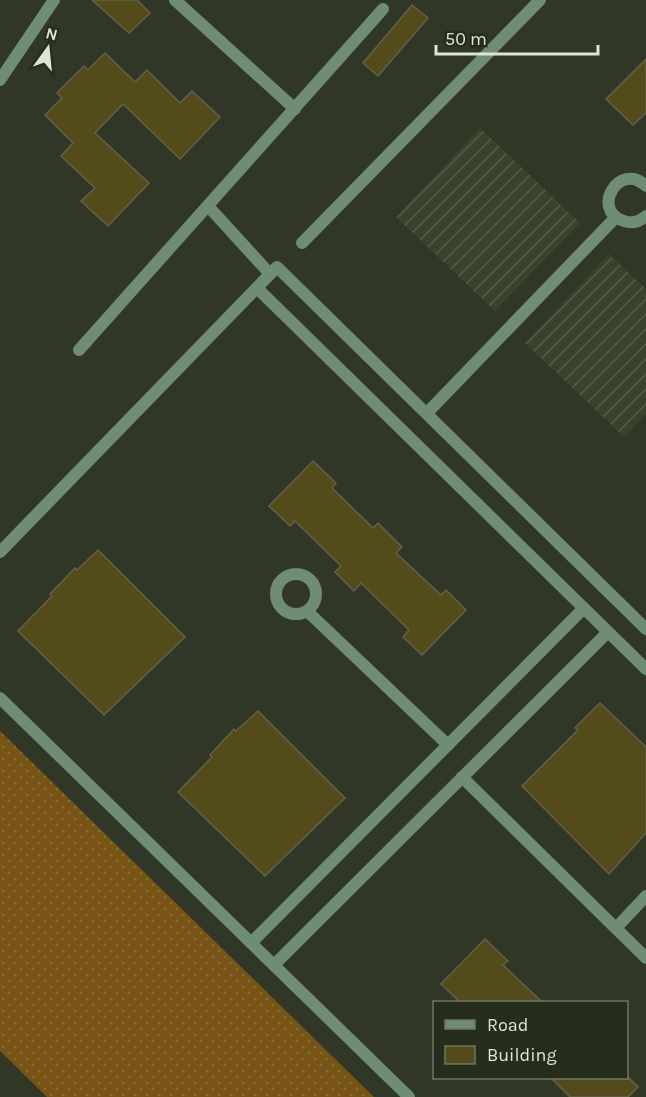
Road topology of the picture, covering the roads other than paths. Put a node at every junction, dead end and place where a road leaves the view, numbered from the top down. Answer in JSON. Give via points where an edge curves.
{"nodes":[{"id":1,"x":54,"y":0,"type":"edge"},
{"id":2,"x":175,"y":0,"type":"edge"},
{"id":3,"x":540,"y":0,"type":"edge"},
{"id":4,"x":384,"y":9,"type":"dead end"},
{"id":5,"x":0,"y":80,"type":"edge"},
{"id":6,"x":295,"y":108,"type":"junction"},
{"id":7,"x":646,"y":186,"type":"edge"},
{"id":8,"x":207,"y":206,"type":"junction"},
{"id":9,"x":646,"y":216,"type":"edge"},
{"id":10,"x":616,"y":217,"type":"junction"},
{"id":11,"x":302,"y":243,"type":"dead end"},
{"id":12,"x":274,"y":271,"type":"junction"},
{"id":13,"x":257,"y":288,"type":"junction"},
{"id":14,"x":79,"y":350,"type":"dead end"},
{"id":15,"x":427,"y":413,"type":"junction"},
{"id":16,"x":0,"y":552,"type":"edge"},
{"id":17,"x":584,"y":608,"type":"junction"},
{"id":18,"x":307,"y":611,"type":"dead end"},
{"id":19,"x":646,"y":629,"type":"edge"},
{"id":20,"x":608,"y":632,"type":"junction"},
{"id":21,"x":646,"y":669,"type":"edge"},
{"id":22,"x":0,"y":698,"type":"edge"},
{"id":23,"x":448,"y":745,"type":"junction"},
{"id":24,"x":462,"y":777,"type":"junction"},
{"id":25,"x":646,"y":896,"type":"edge"},
{"id":26,"x":616,"y":928,"type":"junction"},
{"id":27,"x":251,"y":943,"type":"junction"},
{"id":28,"x":646,"y":958,"type":"edge"},
{"id":29,"x":274,"y":965,"type":"junction"},
{"id":30,"x":409,"y":1097,"type":"edge"}],
"edges":[{"from":1,"to":5,"type":"street"},
{"from":2,"to":6,"type":"street"},
{"from":3,"to":11,"type":"street"},
{"from":4,"to":6,"type":"street"},
{"from":6,"to":8,"type":"street"},
{"from":7,"to":10,"type":"street","via":[[635,179],[615,185],[608,197]]},
{"from":8,"to":12,"type":"street"},
{"from":8,"to":14,"type":"street"},
{"from":9,"to":10,"type":"street","via":[[636,222]]},
{"from":10,"to":15,"type":"street"},
{"from":12,"to":13,"type":"street"},
{"from":12,"to":15,"type":"street"},
{"from":13,"to":16,"type":"street"},
{"from":13,"to":17,"type":"street"},
{"from":15,"to":19,"type":"street"},
{"from":17,"to":20,"type":"street"},
{"from":17,"to":23,"type":"street"},
{"from":18,"to":23,"type":"street"},
{"from":20,"to":21,"type":"street"},
{"from":20,"to":24,"type":"street"},
{"from":22,"to":27,"type":"street"},
{"from":23,"to":27,"type":"street"},
{"from":24,"to":26,"type":"street"},
{"from":24,"to":29,"type":"street"},
{"from":25,"to":26,"type":"street"},
{"from":26,"to":28,"type":"street"},
{"from":27,"to":29,"type":"street"},
{"from":29,"to":30,"type":"street"}]}
